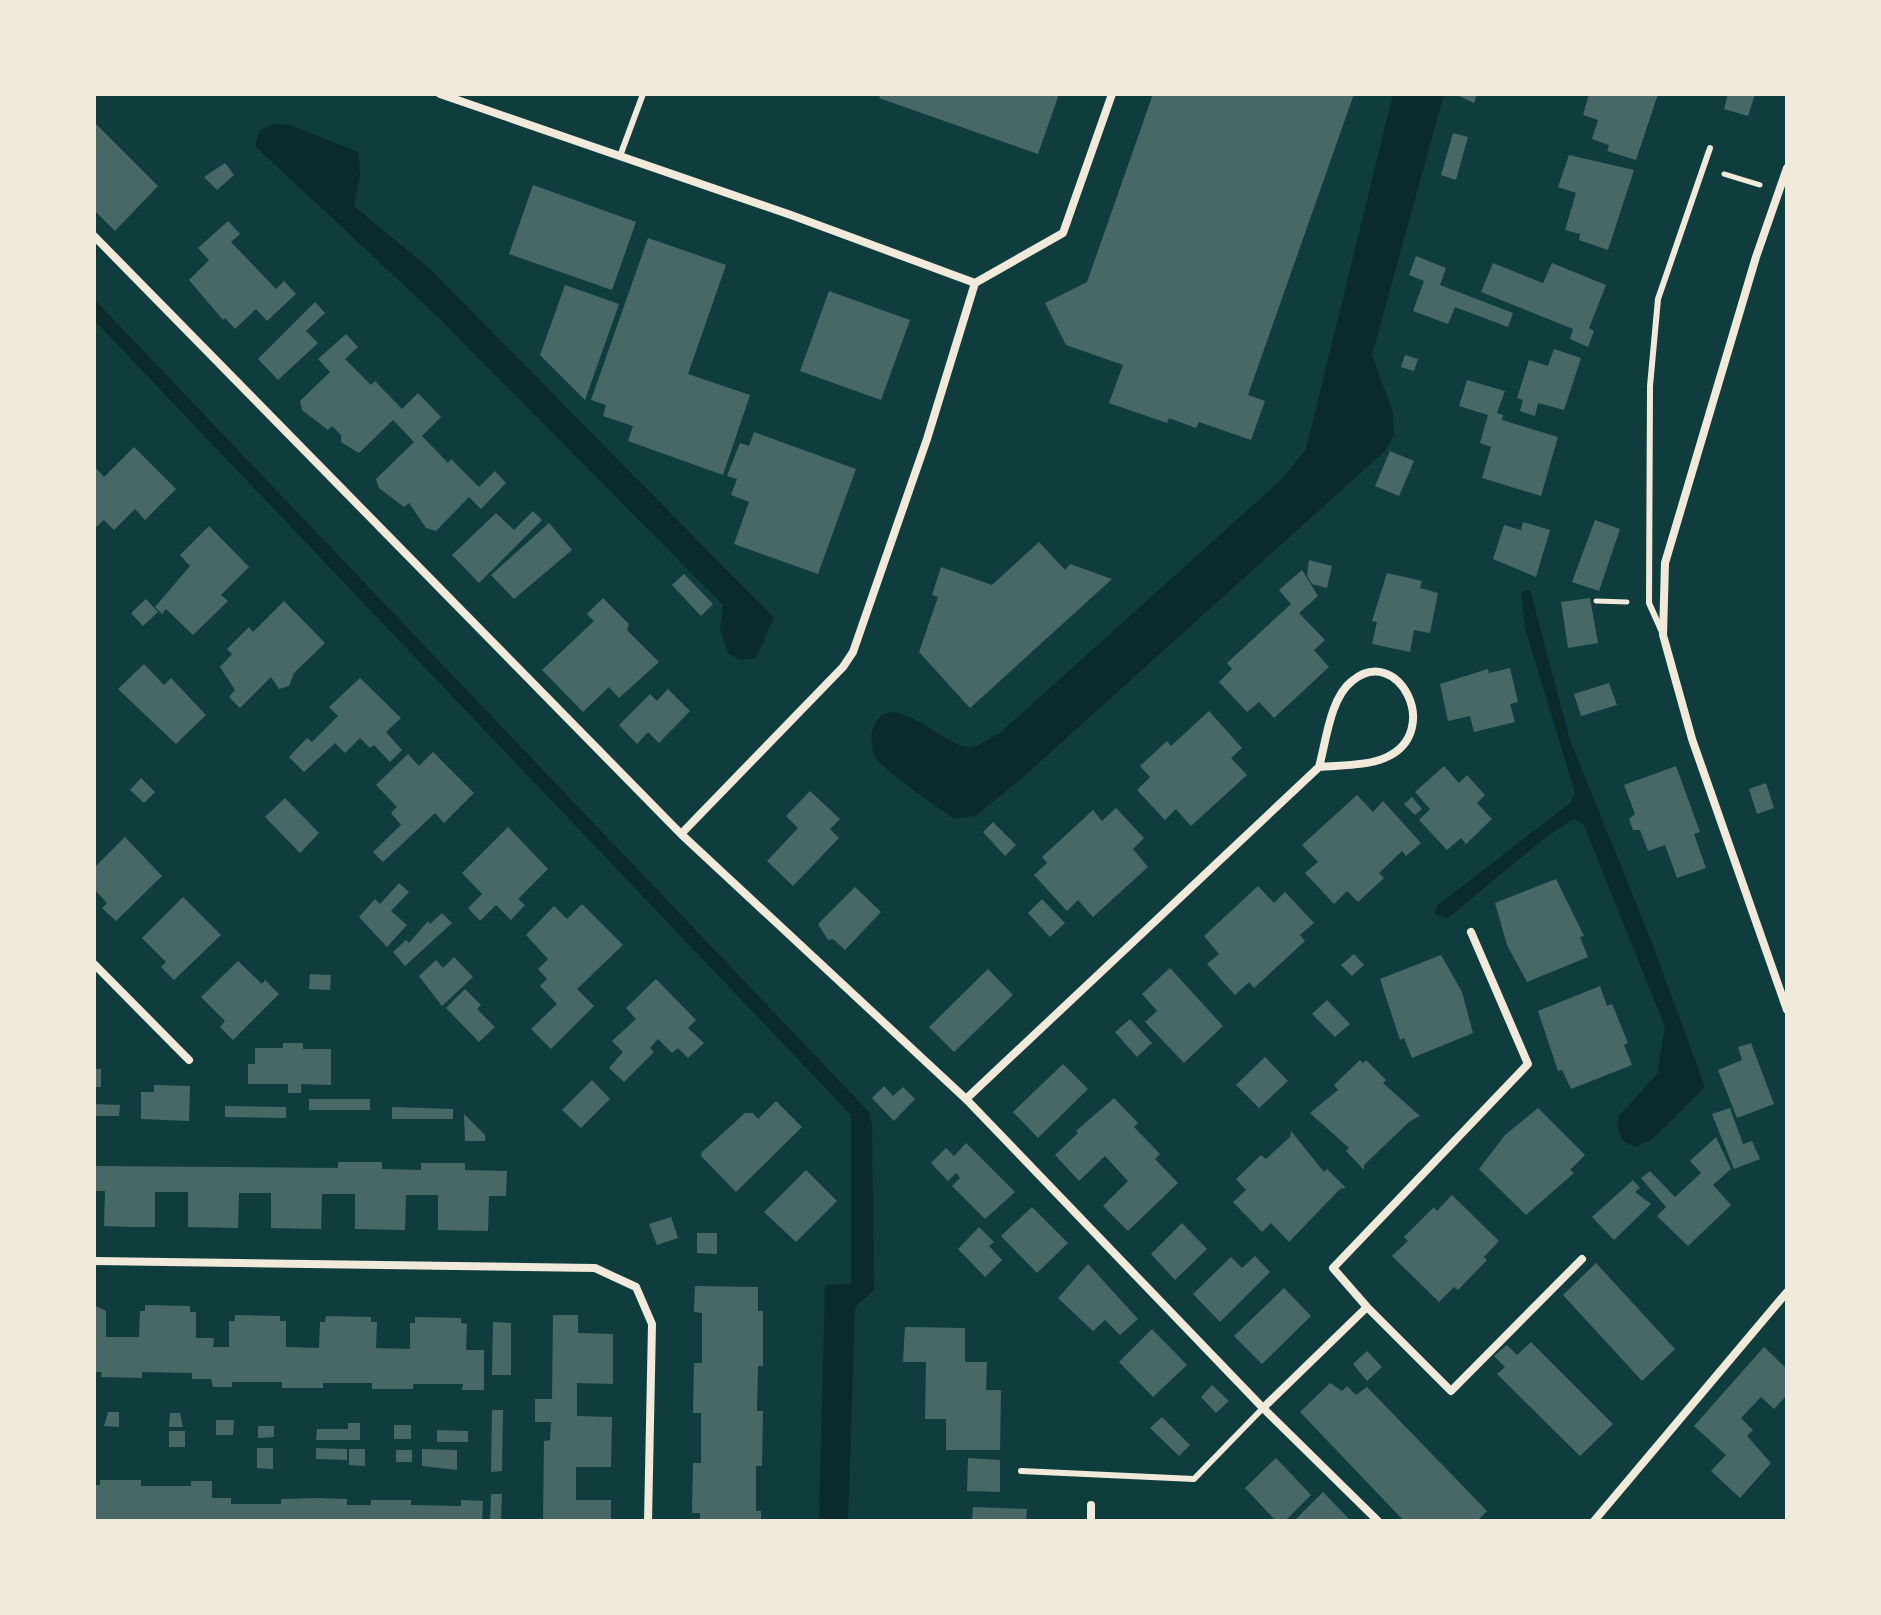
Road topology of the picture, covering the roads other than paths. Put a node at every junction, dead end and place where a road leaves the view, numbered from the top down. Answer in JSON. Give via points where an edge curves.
{"nodes":[{"id":1,"x":440,"y":94,"type":"edge"},
{"id":2,"x":643,"y":94,"type":"edge"},
{"id":3,"x":1112,"y":94,"type":"edge"},
{"id":4,"x":1710,"y":148,"type":"dead end"},
{"id":5,"x":620,"y":156,"type":"junction"},
{"id":6,"x":1787,"y":168,"type":"edge"},
{"id":7,"x":94,"y":236,"type":"edge"},
{"id":8,"x":975,"y":283,"type":"junction"},
{"id":9,"x":1637,"y":602,"type":"road end"},
{"id":10,"x":1649,"y":603,"type":"junction"},
{"id":11,"x":1663,"y":635,"type":"junction"},
{"id":12,"x":1319,"y":767,"type":"junction"},
{"id":13,"x":681,"y":834,"type":"junction"},
{"id":14,"x":1471,"y":932,"type":"dead end"},
{"id":15,"x":94,"y":964,"type":"edge"},
{"id":16,"x":1787,"y":1010,"type":"edge"},
{"id":17,"x":189,"y":1060,"type":"dead end"},
{"id":18,"x":966,"y":1099,"type":"junction"},
{"id":19,"x":1582,"y":1259,"type":"dead end"},
{"id":20,"x":94,"y":1261,"type":"edge"},
{"id":21,"x":1787,"y":1292,"type":"edge"},
{"id":22,"x":1367,"y":1307,"type":"junction"},
{"id":23,"x":1263,"y":1408,"type":"junction"},
{"id":24,"x":1021,"y":1471,"type":"dead end"},
{"id":25,"x":1091,"y":1505,"type":"dead end"},
{"id":26,"x":648,"y":1521,"type":"edge"},
{"id":27,"x":1091,"y":1521,"type":"edge"},
{"id":28,"x":1378,"y":1521,"type":"edge"},
{"id":29,"x":1594,"y":1521,"type":"edge"}],
"edges":[{"from":1,"to":5,"type":"street"},
{"from":2,"to":5,"type":"lane"},
{"from":3,"to":8,"type":"street","via":[[1063,233]]},
{"from":4,"to":10,"type":"lane","via":[[1658,299],[1650,386]]},
{"from":5,"to":8,"type":"street"},
{"from":6,"to":11,"type":"street","via":[[1665,563]]},
{"from":7,"to":13,"type":"street"},
{"from":8,"to":13,"type":"street","via":[[956,354],[853,652]]},
{"from":9,"to":10,"type":"lane"},
{"from":10,"to":11,"type":"lane"},
{"from":11,"to":16,"type":"street","via":[[1692,739]]},
{"from":12,"to":12,"type":"street","via":[[1386,758],[1405,745],[1413,714],[1411,697],[1399,682],[1384,672],[1353,679],[1331,722]]},
{"from":12,"to":18,"type":"street"},
{"from":13,"to":18,"type":"street"},
{"from":14,"to":22,"type":"street","via":[[1528,1064],[1333,1268]]},
{"from":15,"to":17,"type":"street"},
{"from":18,"to":23,"type":"street"},
{"from":19,"to":22,"type":"street","via":[[1451,1391]]},
{"from":20,"to":26,"type":"street","via":[[595,1268],[636,1287],[652,1324]]},
{"from":21,"to":29,"type":"street"},
{"from":22,"to":23,"type":"street"},
{"from":23,"to":24,"type":"lane","via":[[1194,1479]]},
{"from":23,"to":28,"type":"street"},
{"from":25,"to":27,"type":"street"}]}
